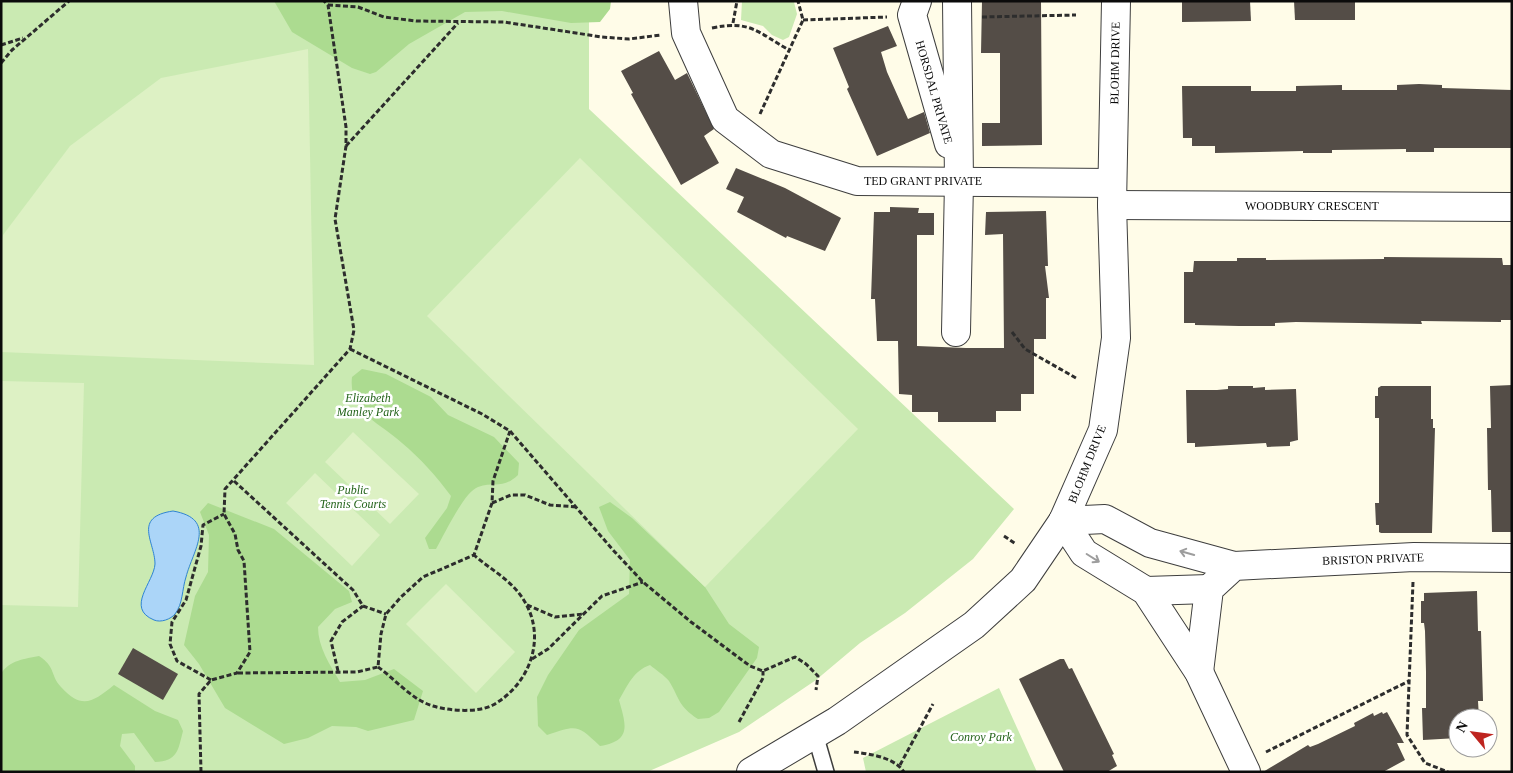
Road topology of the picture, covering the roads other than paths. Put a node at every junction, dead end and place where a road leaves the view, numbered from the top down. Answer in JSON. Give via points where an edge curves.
{"nodes":[{"id":1,"x":683,"y":1,"type":"edge"},
{"id":2,"x":1116,"y":1,"type":"edge"},
{"id":3,"x":914,"y":8,"type":"edge"},
{"id":4,"x":956,"y":9,"type":"edge"},
{"id":5,"x":960,"y":182,"type":"junction"},
{"id":6,"x":1112,"y":194,"type":"junction"},
{"id":7,"x":1512,"y":207,"type":"edge"},
{"id":8,"x":956,"y":332,"type":"dead end"},
{"id":9,"x":1063,"y":521,"type":"junction"},
{"id":10,"x":1512,"y":558,"type":"edge"},
{"id":11,"x":1234,"y":566,"type":"junction"},
{"id":12,"x":1209,"y":589,"type":"junction"},
{"id":13,"x":1146,"y":591,"type":"junction"},
{"id":14,"x":1199,"y":672,"type":"junction"},
{"id":15,"x":816,"y":734,"type":"junction"},
{"id":16,"x":1244,"y":768,"type":"edge"},
{"id":17,"x":751,"y":772,"type":"edge"},
{"id":18,"x":826,"y":772,"type":"edge"}],
"edges":[{"from":1,"to":5,"type":"street","name":"TED GRANT PRIVATE","via":[[686,32],[725,119],[771,154],[857,181]]},
{"from":2,"to":6,"type":"street","name":"BLOHM DRIVE"},
{"from":3,"to":5,"type":"street","name":"HORSDAL PRIVATE"},
{"from":4,"to":5,"type":"street","name":"HORSDAL PRIVATE"},
{"from":5,"to":6,"type":"street","name":"TED GRANT PRIVATE"},
{"from":5,"to":8,"type":"street","name":"HORSDAL PRIVATE"},
{"from":6,"to":7,"type":"street","name":"WOODBURY CRESCENT"},
{"from":6,"to":9,"type":"street","name":"BLOHM DRIVE","via":[[1116,338],[1103,430]]},
{"from":11,"to":9,"type":"street","name":"BRISTON PRIVATE","one_way":true,"via":[[1150,543],[1105,519]]},
{"from":9,"to":13,"type":"street","one_way":true,"via":[[1084,553]]},
{"from":9,"to":15,"type":"street","name":"BLOHM DRIVE","via":[[1023,580],[974,624]]},
{"from":10,"to":11,"type":"street","name":"BRISTON PRIVATE","via":[[1414,557]]},
{"from":11,"to":12,"type":"street"},
{"from":12,"to":13,"type":"street"},
{"from":12,"to":14,"type":"street"},
{"from":13,"to":14,"type":"street"},
{"from":14,"to":16,"type":"street"},
{"from":15,"to":17,"type":"street","name":"BLOHM DRIVE"},
{"from":15,"to":18,"type":"lane"}]}
